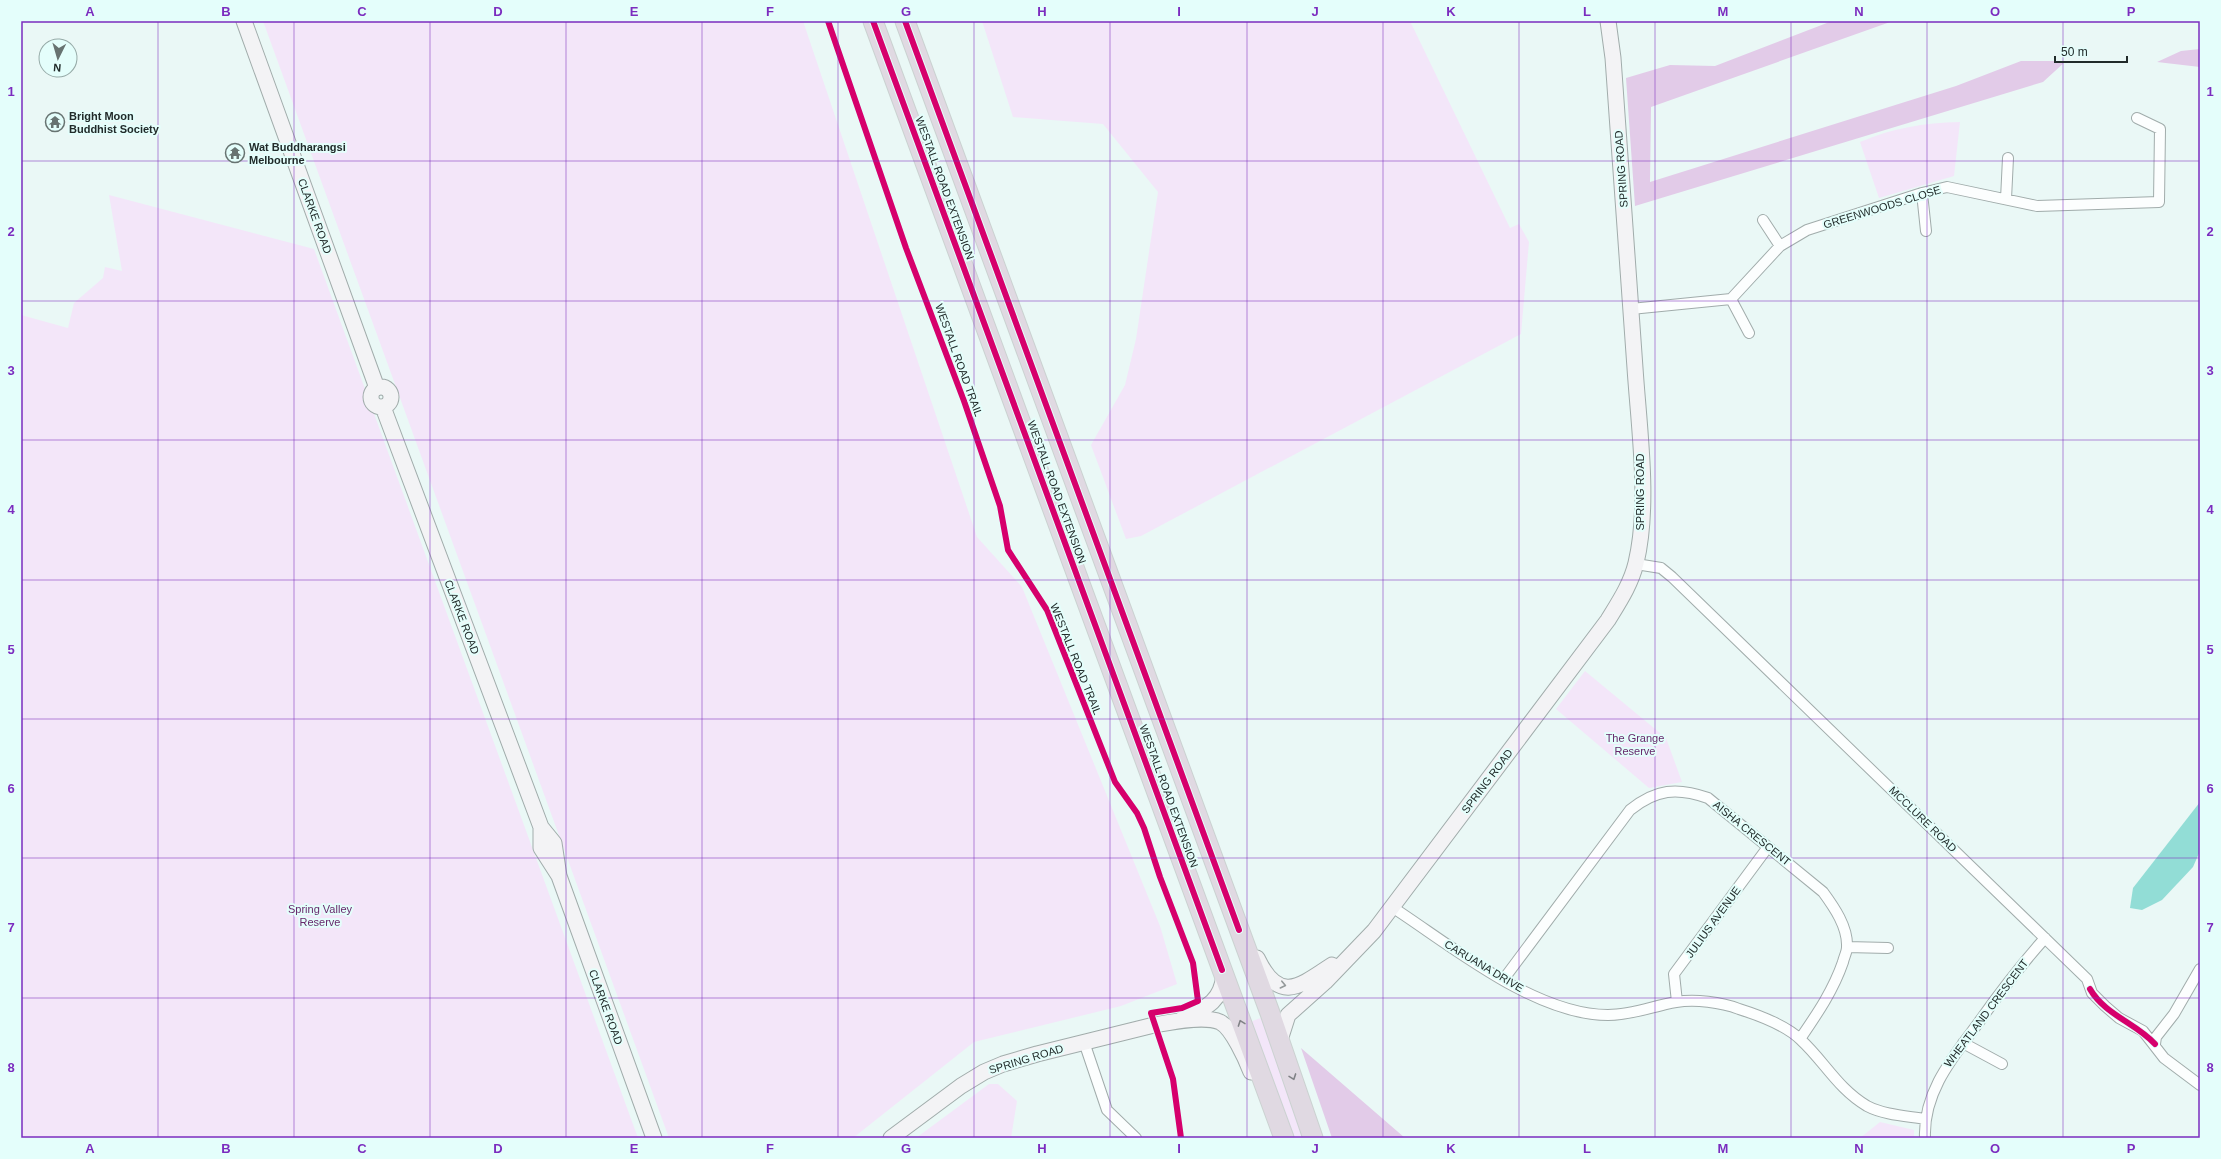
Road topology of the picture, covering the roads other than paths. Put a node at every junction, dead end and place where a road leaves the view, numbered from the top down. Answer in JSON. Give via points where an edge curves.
{"nodes":[{"id":1,"x":244,"y":21,"type":"edge"},
{"id":2,"x":873,"y":21,"type":"edge"},
{"id":3,"x":905,"y":21,"type":"edge"},
{"id":4,"x":1608,"y":21,"type":"edge"},
{"id":5,"x":2137,"y":118,"type":"dead end"},
{"id":6,"x":2008,"y":158,"type":"dead end"},
{"id":7,"x":1922,"y":193,"type":"junction"},
{"id":8,"x":2006,"y":199,"type":"junction"},
{"id":9,"x":1763,"y":220,"type":"dead end"},
{"id":10,"x":1926,"y":231,"type":"dead end"},
{"id":11,"x":1780,"y":246,"type":"junction"},
{"id":12,"x":1731,"y":299,"type":"junction"},
{"id":13,"x":1631,"y":309,"type":"junction"},
{"id":14,"x":1749,"y":333,"type":"dead end"},
{"id":15,"x":1636,"y":564,"type":"junction"},
{"id":16,"x":1768,"y":847,"type":"junction"},
{"id":17,"x":1222,"y":882,"type":"junction"},
{"id":18,"x":1392,"y":907,"type":"junction"},
{"id":19,"x":2045,"y":938,"type":"junction"},
{"id":20,"x":1359,"y":946,"type":"junction"},
{"id":21,"x":1847,"y":947,"type":"junction"},
{"id":22,"x":1888,"y":948,"type":"dead end"},
{"id":23,"x":2200,"y":969,"type":"edge"},
{"id":24,"x":1224,"y":975,"type":"junction"},
{"id":25,"x":1502,"y":980,"type":"junction"},
{"id":26,"x":1677,"y":1002,"type":"junction"},
{"id":27,"x":1180,"y":1020,"type":"junction"},
{"id":28,"x":1800,"y":1039,"type":"junction"},
{"id":29,"x":1280,"y":1040,"type":"junction"},
{"id":30,"x":1084,"y":1042,"type":"junction"},
{"id":31,"x":1963,"y":1043,"type":"junction"},
{"id":32,"x":2155,"y":1044,"type":"junction"},
{"id":33,"x":2002,"y":1064,"type":"dead end"},
{"id":34,"x":2200,"y":1086,"type":"edge"},
{"id":35,"x":1925,"y":1119,"type":"junction"},
{"id":36,"x":654,"y":1138,"type":"edge"},
{"id":37,"x":891,"y":1138,"type":"edge"},
{"id":38,"x":1136,"y":1138,"type":"edge"},
{"id":39,"x":1276,"y":1138,"type":"edge"},
{"id":40,"x":1284,"y":1138,"type":"edge"},
{"id":41,"x":1314,"y":1138,"type":"edge"},
{"id":42,"x":1925,"y":1138,"type":"edge"}],
"edges":[{"from":1,"to":36,"type":"main road","name":"CLARKE ROAD","via":[[377,388],[371,395],[372,401],[376,406],[383,407],[540,827],[541,848],[559,876]]},
{"from":2,"to":24,"type":"highway","name":"WESTALL ROAD EXTENSION"},
{"from":3,"to":17,"type":"highway","name":"WESTALL ROAD EXTENSION"},
{"from":4,"to":13,"type":"main road","name":"SPRING ROAD"},
{"from":5,"to":8,"type":"street","name":"GREENWOODS CLOSE","via":[[2160,129],[2159,202],[2037,206]]},
{"from":6,"to":8,"type":"street"},
{"from":7,"to":8,"type":"street","name":"GREENWOODS CLOSE","via":[[1947,187]]},
{"from":7,"to":10,"type":"street"},
{"from":7,"to":11,"type":"street","name":"GREENWOODS CLOSE","via":[[1807,230]]},
{"from":9,"to":11,"type":"street"},
{"from":11,"to":12,"type":"street","name":"GREENWOODS CLOSE"},
{"from":12,"to":13,"type":"street"},
{"from":12,"to":14,"type":"street"},
{"from":13,"to":15,"type":"main road","name":"SPRING ROAD","via":[[1643,500]]},
{"from":15,"to":18,"type":"main road","name":"SPRING ROAD","via":[[1622,598],[1608,620]]},
{"from":15,"to":19,"type":"street","name":"MCCLURE ROAD","via":[[1661,568],[1672,577]]},
{"from":16,"to":21,"type":"street","name":"AISHA CRESCENT","via":[[1823,892],[1837,911]]},
{"from":16,"to":25,"type":"street","name":"AISHA CRESCENT","via":[[1708,798],[1691,792],[1667,791],[1645,798],[1630,810]]},
{"from":16,"to":26,"type":"street","name":"JULIUS AVENUE","via":[[1674,974]]},
{"from":17,"to":20,"type":"main road","name":"SPRING ROAD","one_way":true,"via":[[1267,977],[1280,986],[1295,987],[1302,984]]},
{"from":17,"to":29,"type":"highway","name":"WESTALL ROAD EXTENSION"},
{"from":18,"to":20,"type":"main road","name":"SPRING ROAD"},
{"from":18,"to":25,"type":"street","name":"CARUANA DRIVE"},
{"from":19,"to":31,"type":"street","name":"WHEATLAND CRESCENT","via":[[2014,972]]},
{"from":19,"to":32,"type":"street","name":"MCCLURE ROAD","via":[[2087,979],[2092,993],[2102,1003],[2119,1018],[2143,1031]]},
{"from":20,"to":29,"type":"main road","name":"SPRING ROAD","via":[[1325,982],[1288,1015]]},
{"from":21,"to":22,"type":"street"},
{"from":21,"to":28,"type":"street","name":"AISHA CRESCENT","via":[[1836,981],[1826,1001]]},
{"from":23,"to":32,"type":"street","via":[[2174,1014],[2156,1037]]},
{"from":24,"to":27,"type":"main road","name":"SPRING ROAD","via":[[1221,992],[1212,1002]]},
{"from":40,"to":24,"type":"highway","name":"WESTALL ROAD EXTENSION","one_way":true},
{"from":25,"to":26,"type":"street","name":"CARUANA DRIVE","via":[[1553,1004],[1577,1012],[1608,1015],[1634,1013]]},
{"from":26,"to":28,"type":"street","name":"CARUANA DRIVE","via":[[1704,1002],[1737,1008],[1771,1021]]},
{"from":27,"to":30,"type":"main road","name":"SPRING ROAD"},
{"from":27,"to":39,"type":"main road","name":"SPRING ROAD","via":[[1213,1020],[1222,1023],[1234,1038],[1247,1062]]},
{"from":28,"to":35,"type":"street","name":"CARUANA DRIVE","via":[[1845,1091],[1868,1106]]},
{"from":29,"to":41,"type":"highway","name":"WESTALL ROAD EXTENSION","one_way":true},
{"from":30,"to":37,"type":"main road","name":"SPRING ROAD","via":[[1003,1064],[984,1072],[960,1086]]},
{"from":30,"to":38,"type":"street","via":[[1107,1110]]},
{"from":31,"to":33,"type":"street"},
{"from":31,"to":35,"type":"street","name":"WHEATLAND CRESCENT","via":[[1945,1067],[1933,1092]]},
{"from":32,"to":34,"type":"street","name":"MCCLURE ROAD","via":[[2164,1058]]},
{"from":35,"to":42,"type":"street","name":"WHEATLAND CRESCENT"}]}
